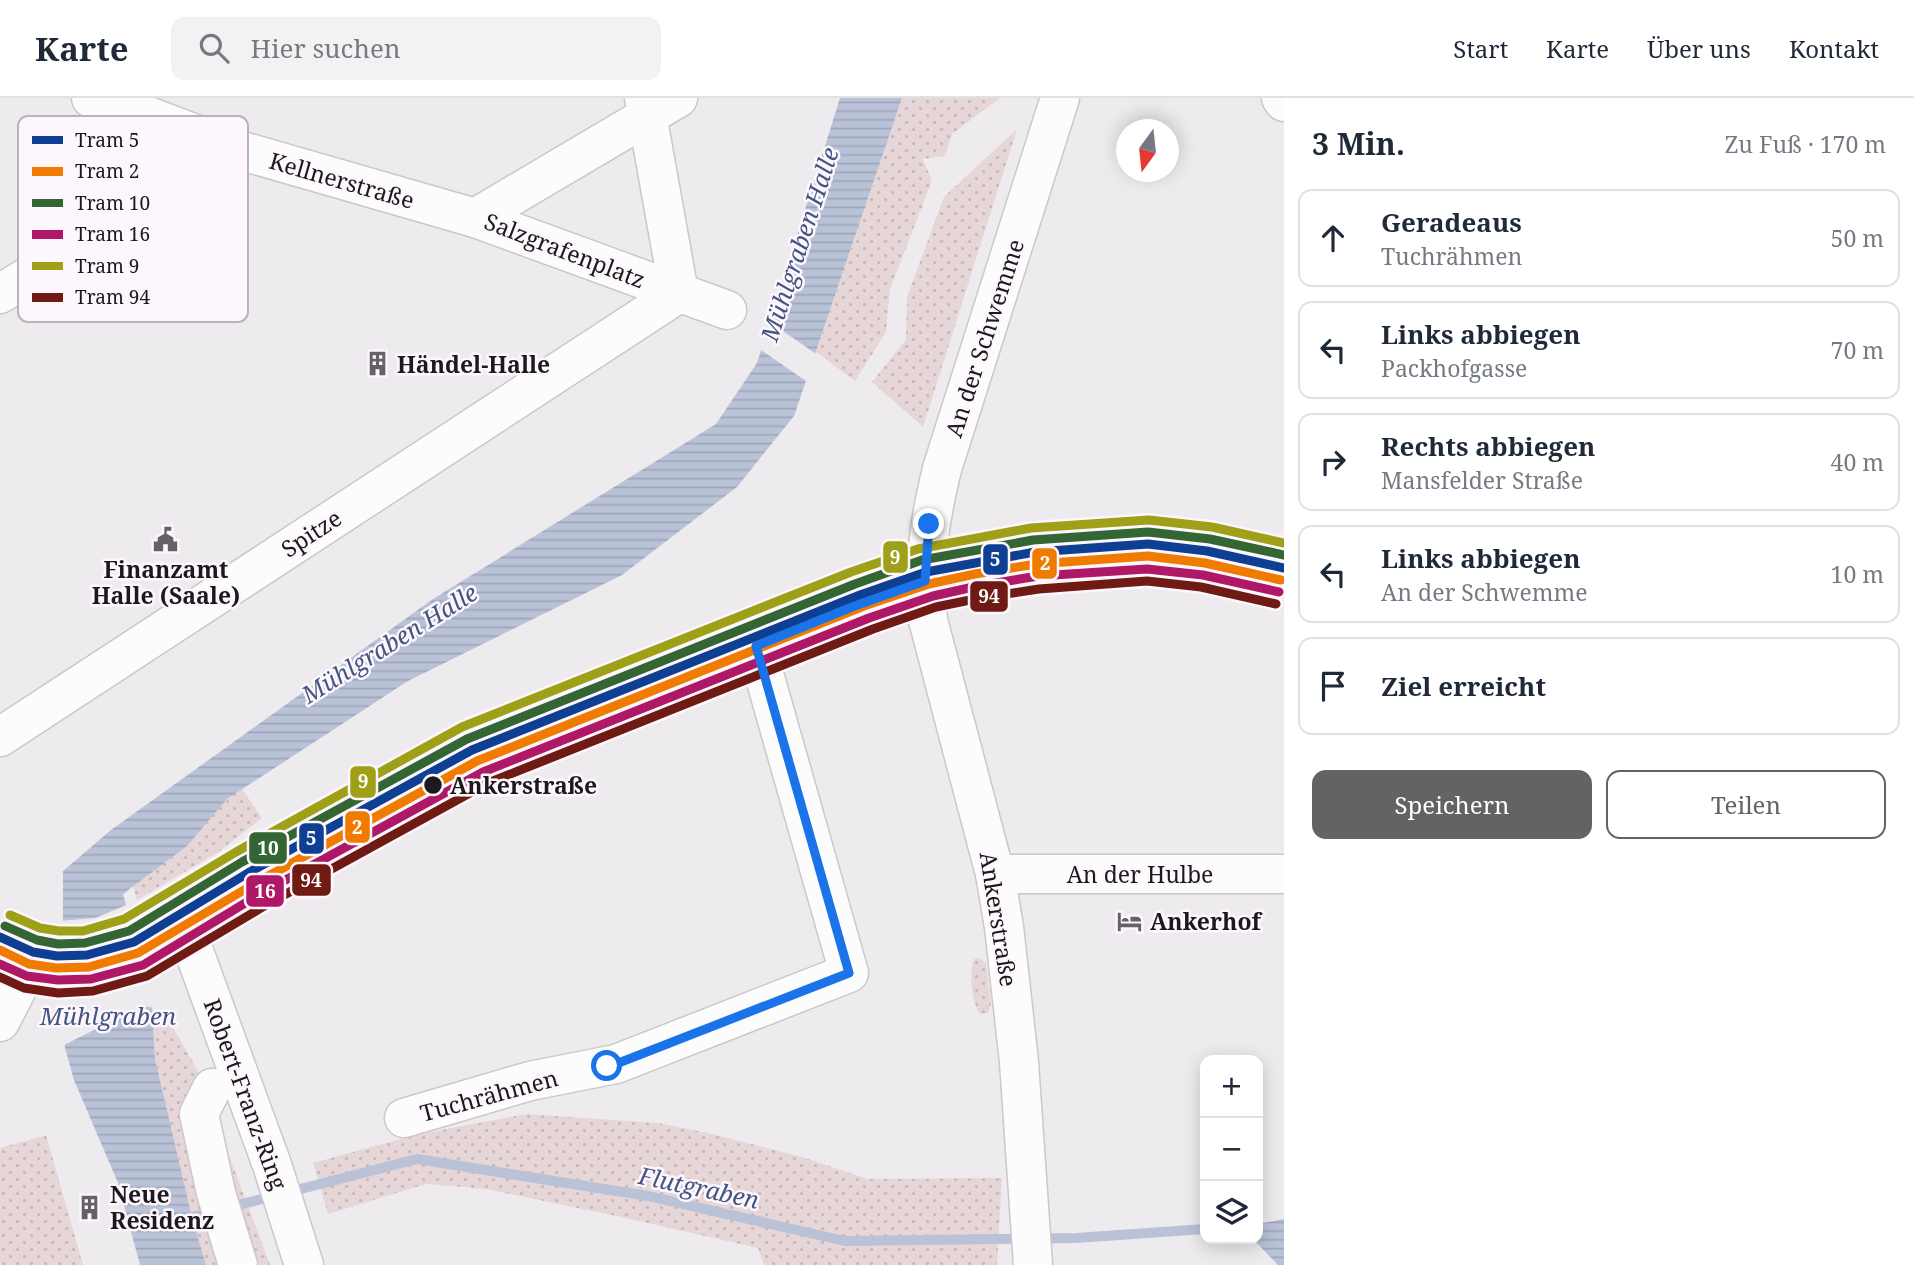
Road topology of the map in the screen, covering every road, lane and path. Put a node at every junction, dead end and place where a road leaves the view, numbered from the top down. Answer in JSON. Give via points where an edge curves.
{"nodes":[{"id":1,"x":1060,"y":98,"type":"edge"},
{"id":2,"x":113,"y":101,"type":"edge"},
{"id":3,"x":657,"y":104,"type":"edge"},
{"id":4,"x":151,"y":116,"type":"edge"},
{"id":5,"x":248,"y":153,"type":"edge"},
{"id":6,"x":475,"y":218,"type":"junction"},
{"id":7,"x":18,"y":283,"type":"edge"},
{"id":8,"x":679,"y":293,"type":"junction"},
{"id":9,"x":0,"y":294,"type":"edge"},
{"id":10,"x":727,"y":310,"type":"dead end"},
{"id":11,"x":622,"y":329,"type":"joint"},
{"id":12,"x":1284,"y":573,"type":"edge"},
{"id":13,"x":925,"y":581,"type":"junction"},
{"id":14,"x":756,"y":646,"type":"junction"},
{"id":15,"x":0,"y":737,"type":"edge"},
{"id":16,"x":995,"y":874,"type":"junction"},
{"id":17,"x":1284,"y":874,"type":"edge"},
{"id":18,"x":169,"y":932,"type":"junction"},
{"id":19,"x":29,"y":959,"type":"edge"},
{"id":20,"x":0,"y":1022,"type":"edge"},
{"id":21,"x":212,"y":1088,"type":"dead end"},
{"id":22,"x":404,"y":1118,"type":"dead end"},
{"id":23,"x":238,"y":1265,"type":"edge"},
{"id":24,"x":304,"y":1265,"type":"edge"},
{"id":25,"x":1033,"y":1265,"type":"edge"}],
"edges":[{"from":1,"to":13,"type":"street","name":"An der Schwemme","via":[[942,469],[929,524]]},
{"from":2,"to":4,"type":"street","name":"Kellnerstraße"},
{"from":3,"to":6,"type":"street","name":"Salzgrafenplatz"},
{"from":3,"to":8,"type":"street","name":"Salzgrafenplatz"},
{"from":5,"to":6,"type":"street","name":"Kellnerstraße"},
{"from":6,"to":8,"type":"street","name":"Salzgrafenplatz"},
{"from":7,"to":9,"type":"street"},
{"from":8,"to":10,"type":"street","name":"Salzgrafenplatz"},
{"from":8,"to":11,"type":"street","name":"Salzgrafenplatz"},
{"from":11,"to":15,"type":"street","name":"Spitze"},
{"from":12,"to":13,"type":"street","via":[[1214,558],[1147,553],[1038,559]]},
{"from":13,"to":14,"type":"street"},
{"from":13,"to":16,"type":"street","name":"Ankerstraße","via":[[928,620]]},
{"from":14,"to":18,"type":"street","via":[[477,758]]},
{"from":14,"to":22,"type":"street","name":"Tuchrähmen","via":[[849,973],[616,1064],[530,1081]]},
{"from":16,"to":17,"type":"street","name":"An der Hulbe"},
{"from":16,"to":25,"type":"street","name":"Ankerstraße","via":[[1017,1049]]},
{"from":18,"to":19,"type":"street","via":[[104,961],[73,966]]},
{"from":18,"to":24,"type":"street","name":"Robert-Franz-Ring","via":[[272,1165]]},
{"from":19,"to":20,"type":"street"},
{"from":21,"to":23,"type":"street","via":[[199,1114]]}]}
